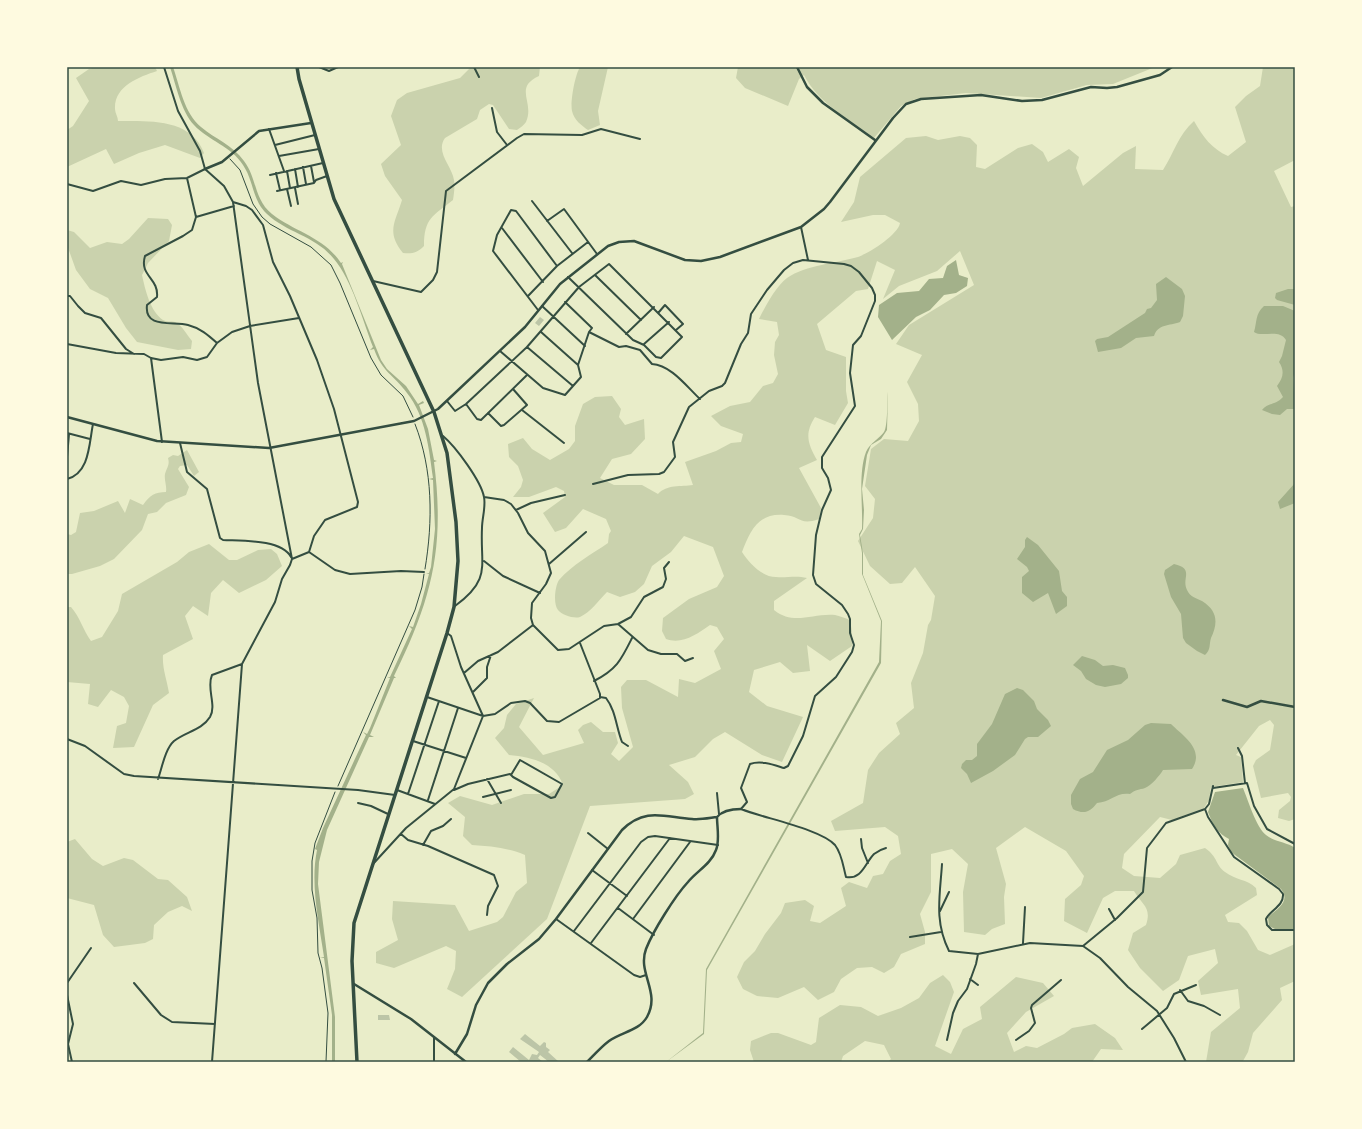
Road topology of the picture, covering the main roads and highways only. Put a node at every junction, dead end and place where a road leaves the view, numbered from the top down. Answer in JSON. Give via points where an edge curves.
{"nodes":[{"id":1,"x":297,"y":67,"type":"edge"},
{"id":2,"x":357,"y":1062,"type":"edge"}],
"edges":[{"from":1,"to":2,"type":"main road","via":[[334,199],[434,412],[449,462],[457,530],[458,561],[454,607],[354,923],[352,942]]}]}
